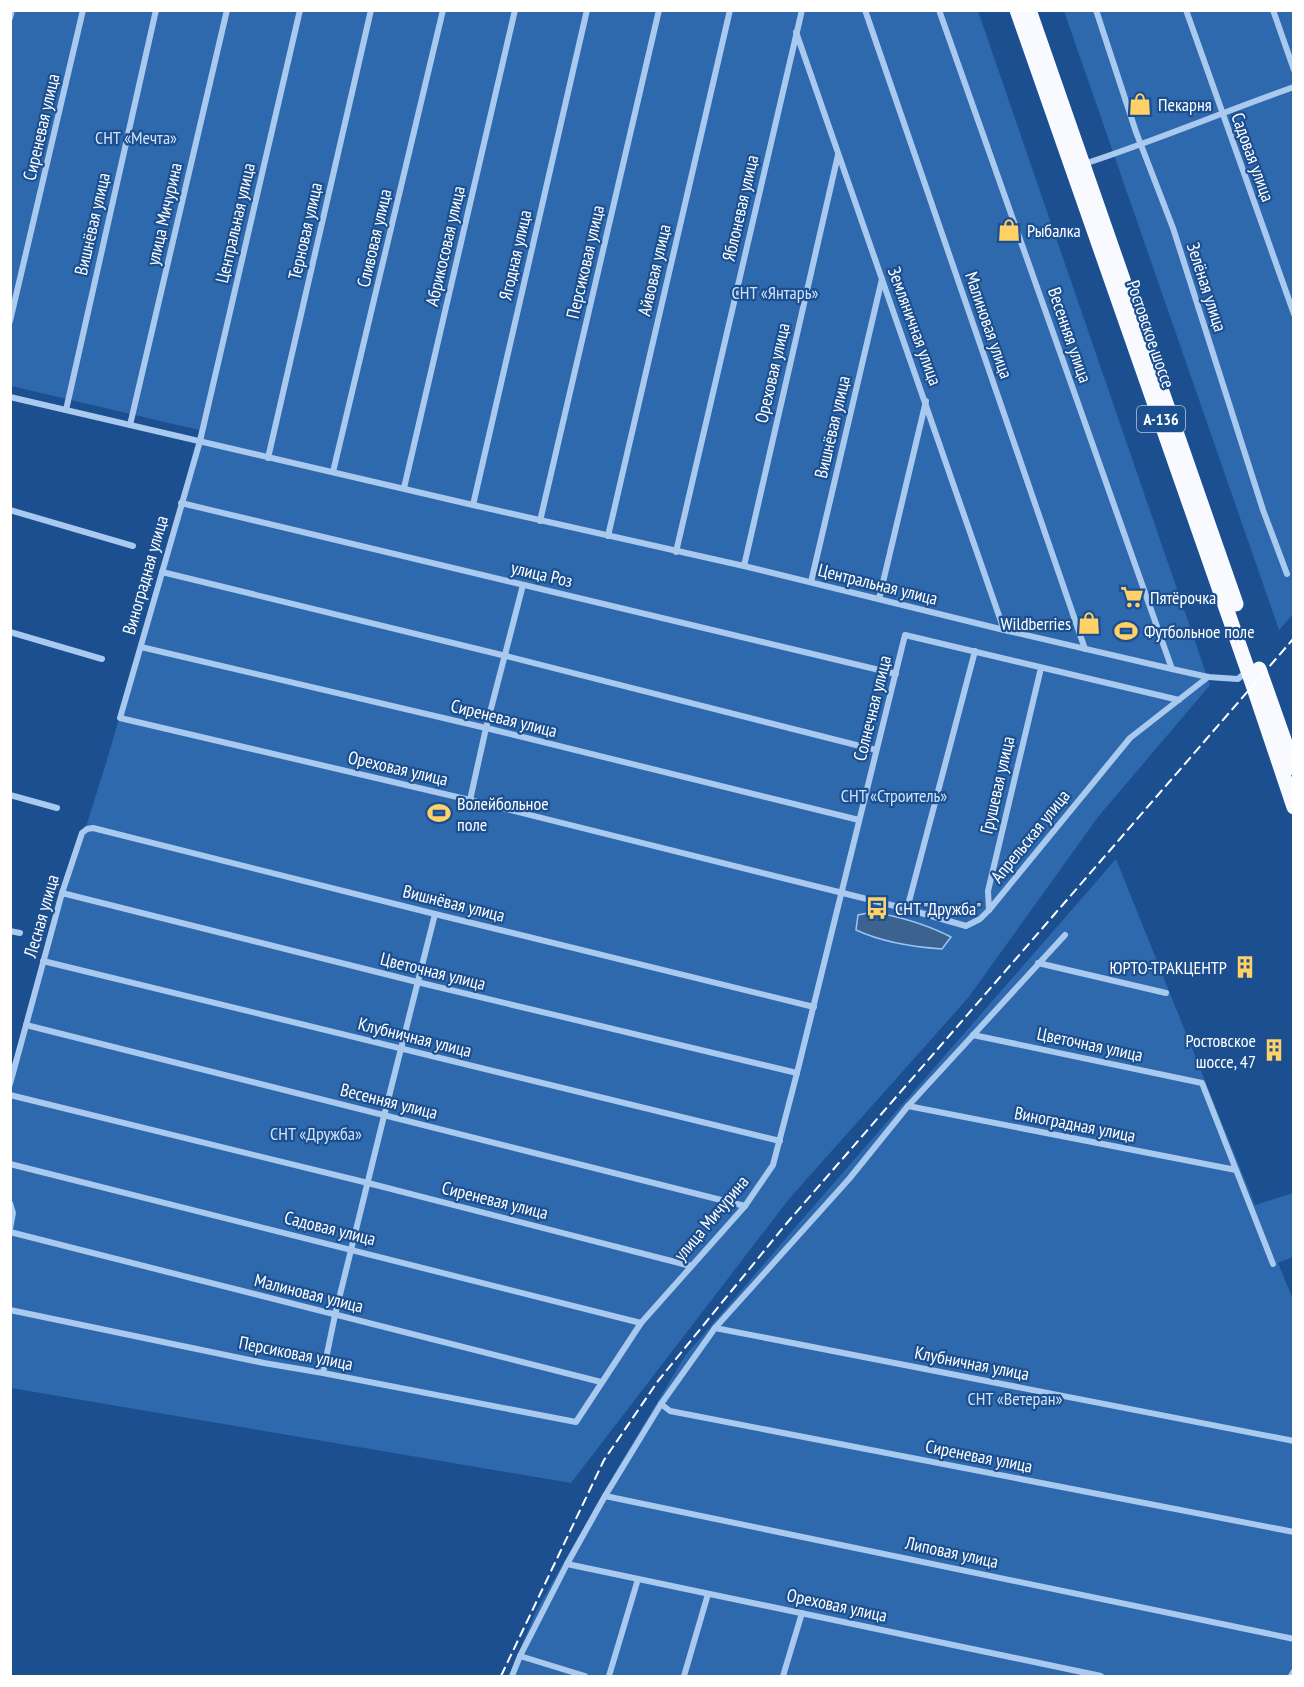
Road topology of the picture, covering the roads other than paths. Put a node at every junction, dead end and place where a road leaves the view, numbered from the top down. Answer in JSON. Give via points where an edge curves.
{"nodes":[{"id":1,"x":12,"y":10,"type":"edge"},
{"id":2,"x":83,"y":10,"type":"edge"},
{"id":3,"x":156,"y":10,"type":"edge"},
{"id":4,"x":227,"y":10,"type":"edge"},
{"id":5,"x":300,"y":10,"type":"edge"},
{"id":6,"x":371,"y":10,"type":"edge"},
{"id":7,"x":443,"y":10,"type":"edge"},
{"id":8,"x":515,"y":10,"type":"edge"},
{"id":9,"x":587,"y":10,"type":"edge"},
{"id":10,"x":659,"y":10,"type":"edge"},
{"id":11,"x":730,"y":10,"type":"edge"},
{"id":12,"x":802,"y":10,"type":"edge"},
{"id":13,"x":864,"y":10,"type":"edge"},
{"id":14,"x":939,"y":10,"type":"edge"},
{"id":15,"x":1017,"y":10,"type":"edge"},
{"id":16,"x":1029,"y":10,"type":"edge"},
{"id":17,"x":1096,"y":10,"type":"edge"},
{"id":18,"x":1186,"y":10,"type":"edge"},
{"id":19,"x":1273,"y":10,"type":"edge"},
{"id":20,"x":10,"y":18,"type":"edge"},
{"id":21,"x":796,"y":32,"type":"junction"},
{"id":22,"x":1293,"y":70,"type":"edge"},
{"id":23,"x":1293,"y":87,"type":"edge"},
{"id":24,"x":1221,"y":113,"type":"junction"},
{"id":25,"x":1141,"y":146,"type":"junction"},
{"id":26,"x":838,"y":152,"type":"junction"},
{"id":27,"x":1077,"y":167,"type":"junction"},
{"id":28,"x":882,"y":279,"type":"junction"},
{"id":29,"x":1293,"y":314,"type":"edge"},
{"id":30,"x":10,"y":321,"type":"edge"},
{"id":31,"x":10,"y":397,"type":"edge"},
{"id":32,"x":926,"y":400,"type":"junction"},
{"id":33,"x":66,"y":410,"type":"junction"},
{"id":34,"x":130,"y":425,"type":"junction"},
{"id":35,"x":200,"y":441,"type":"junction"},
{"id":36,"x":268,"y":458,"type":"junction"},
{"id":37,"x":333,"y":472,"type":"junction"},
{"id":38,"x":405,"y":488,"type":"junction"},
{"id":39,"x":181,"y":503,"type":"junction"},
{"id":40,"x":473,"y":506,"type":"junction"},
{"id":41,"x":10,"y":510,"type":"edge"},
{"id":42,"x":540,"y":521,"type":"junction"},
{"id":43,"x":608,"y":536,"type":"junction"},
{"id":44,"x":132,"y":546,"type":"dead end"},
{"id":45,"x":676,"y":552,"type":"junction"},
{"id":46,"x":744,"y":566,"type":"junction"},
{"id":47,"x":162,"y":572,"type":"junction"},
{"id":48,"x":1287,"y":574,"type":"dead end"},
{"id":49,"x":811,"y":582,"type":"junction"},
{"id":50,"x":523,"y":585,"type":"junction"},
{"id":51,"x":879,"y":599,"type":"junction"},
{"id":52,"x":1004,"y":630,"type":"junction"},
{"id":53,"x":10,"y":632,"type":"edge"},
{"id":54,"x":141,"y":647,"type":"junction"},
{"id":55,"x":1085,"y":649,"type":"junction"},
{"id":56,"x":975,"y":651,"type":"junction"},
{"id":57,"x":506,"y":656,"type":"junction"},
{"id":58,"x":102,"y":658,"type":"dead end"},
{"id":59,"x":1252,"y":666,"type":"junction"},
{"id":60,"x":1041,"y":668,"type":"junction"},
{"id":61,"x":1172,"y":669,"type":"junction"},
{"id":62,"x":896,"y":674,"type":"junction"},
{"id":63,"x":1208,"y":677,"type":"junction"},
{"id":64,"x":1179,"y":700,"type":"junction"},
{"id":65,"x":120,"y":718,"type":"joint"},
{"id":66,"x":486,"y":729,"type":"junction"},
{"id":67,"x":876,"y":750,"type":"junction"},
{"id":68,"x":1293,"y":768,"type":"edge"},
{"id":69,"x":10,"y":795,"type":"edge"},
{"id":70,"x":470,"y":800,"type":"junction"},
{"id":71,"x":1293,"y":807,"type":"edge"},
{"id":72,"x":57,"y":808,"type":"dead end"},
{"id":73,"x":859,"y":820,"type":"junction"},
{"id":74,"x":87,"y":829,"type":"joint"},
{"id":75,"x":62,"y":893,"type":"junction"},
{"id":76,"x":842,"y":893,"type":"junction"},
{"id":77,"x":907,"y":909,"type":"junction"},
{"id":78,"x":989,"y":910,"type":"junction"},
{"id":79,"x":435,"y":914,"type":"junction"},
{"id":80,"x":10,"y":931,"type":"edge"},
{"id":81,"x":20,"y":933,"type":"dead end"},
{"id":82,"x":1065,"y":935,"type":"dead end"},
{"id":83,"x":43,"y":961,"type":"junction"},
{"id":84,"x":1038,"y":963,"type":"junction"},
{"id":85,"x":417,"y":982,"type":"junction"},
{"id":86,"x":1166,"y":993,"type":"dead end"},
{"id":87,"x":814,"y":1007,"type":"junction"},
{"id":88,"x":26,"y":1025,"type":"junction"},
{"id":89,"x":973,"y":1035,"type":"junction"},
{"id":90,"x":400,"y":1048,"type":"junction"},
{"id":91,"x":797,"y":1073,"type":"junction"},
{"id":92,"x":10,"y":1084,"type":"edge"},
{"id":93,"x":10,"y":1095,"type":"edge"},
{"id":94,"x":908,"y":1106,"type":"junction"},
{"id":95,"x":384,"y":1116,"type":"junction"},
{"id":96,"x":780,"y":1141,"type":"junction"},
{"id":97,"x":10,"y":1164,"type":"edge"},
{"id":98,"x":1236,"y":1170,"type":"junction"},
{"id":99,"x":368,"y":1183,"type":"junction"},
{"id":100,"x":10,"y":1203,"type":"edge"},
{"id":101,"x":745,"y":1206,"type":"junction"},
{"id":102,"x":10,"y":1231,"type":"edge"},
{"id":103,"x":352,"y":1249,"type":"junction"},
{"id":104,"x":1273,"y":1264,"type":"dead end"},
{"id":105,"x":691,"y":1266,"type":"junction"},
{"id":106,"x":10,"y":1310,"type":"edge"},
{"id":107,"x":335,"y":1315,"type":"junction"},
{"id":108,"x":641,"y":1323,"type":"junction"},
{"id":109,"x":715,"y":1328,"type":"junction"},
{"id":110,"x":323,"y":1373,"type":"junction"},
{"id":111,"x":601,"y":1382,"type":"junction"},
{"id":112,"x":661,"y":1404,"type":"junction"},
{"id":113,"x":576,"y":1422,"type":"joint"},
{"id":114,"x":1293,"y":1441,"type":"edge"},
{"id":115,"x":605,"y":1496,"type":"junction"},
{"id":116,"x":1293,"y":1532,"type":"edge"},
{"id":117,"x":567,"y":1564,"type":"junction"},
{"id":118,"x":638,"y":1579,"type":"junction"},
{"id":119,"x":708,"y":1594,"type":"junction"},
{"id":120,"x":802,"y":1613,"type":"junction"},
{"id":121,"x":1293,"y":1639,"type":"edge"},
{"id":122,"x":520,"y":1656,"type":"junction"},
{"id":123,"x":1293,"y":1671,"type":"edge"},
{"id":124,"x":512,"y":1677,"type":"edge"},
{"id":125,"x":585,"y":1677,"type":"edge"},
{"id":126,"x":609,"y":1677,"type":"edge"},
{"id":127,"x":684,"y":1677,"type":"edge"},
{"id":128,"x":783,"y":1677,"type":"edge"},
{"id":129,"x":1101,"y":1677,"type":"edge"},
{"id":130,"x":1291,"y":1677,"type":"edge"}],
"edges":[{"from":1,"to":20,"type":"street"},
{"from":2,"to":30,"type":"street","name":"Сиреневая улица"},
{"from":3,"to":33,"type":"street","name":"Вишнёвая улица"},
{"from":4,"to":34,"type":"street","name":"улица Мичурина"},
{"from":5,"to":35,"type":"street","name":"Центральная улица"},
{"from":6,"to":36,"type":"street","name":"Терновая улица"},
{"from":7,"to":37,"type":"street","name":"Сливовая улица"},
{"from":8,"to":38,"type":"street","name":"Абрикосовая улица"},
{"from":9,"to":40,"type":"street","name":"Ягодная улица"},
{"from":10,"to":42,"type":"street","name":"Персиковая улица"},
{"from":11,"to":43,"type":"street","name":"Айвовая улица"},
{"from":12,"to":21,"type":"street","name":"Яблоневая улица"},
{"from":13,"to":55,"type":"street","name":"Малиновая улица"},
{"from":14,"to":61,"type":"street","name":"Весенняя улица"},
{"from":15,"to":27,"type":"highway","name":"Ростовское шоссе","number":"А-136"},
{"from":16,"to":27,"type":"highway","name":"Ростовское шоссе","number":"А-136"},
{"from":17,"to":25,"type":"street","name":"Зелёная улица"},
{"from":18,"to":24,"type":"street","name":"Садовая улица"},
{"from":19,"to":22,"type":"street"},
{"from":21,"to":26,"type":"street","name":"Земляничная улица"},
{"from":21,"to":45,"type":"street","name":"Яблоневая улица"},
{"from":23,"to":24,"type":"street"},
{"from":24,"to":25,"type":"street"},
{"from":24,"to":29,"type":"street","name":"Садовая улица"},
{"from":25,"to":27,"type":"street"},
{"from":25,"to":48,"type":"street","name":"Зелёная улица","via":[[1173,228]]},
{"from":26,"to":28,"type":"street","name":"Земляничная улица"},
{"from":26,"to":46,"type":"street","name":"Ореховая улица"},
{"from":27,"to":59,"type":"highway","name":"Ростовское шоссе","number":"А-136"},
{"from":28,"to":32,"type":"street","name":"Земляничная улица"},
{"from":28,"to":49,"type":"street","name":"Вишнёвая улица"},
{"from":31,"to":33,"type":"street","name":"Центральная улица"},
{"from":32,"to":51,"type":"street"},
{"from":32,"to":52,"type":"street","name":"Земляничная улица"},
{"from":33,"to":34,"type":"street","name":"Центральная улица"},
{"from":34,"to":35,"type":"street","name":"Центральная улица"},
{"from":35,"to":36,"type":"street","name":"Центральная улица"},
{"from":35,"to":39,"type":"street","name":"Виноградная улица"},
{"from":36,"to":37,"type":"street","name":"Центральная улица"},
{"from":37,"to":38,"type":"street","name":"Центральная улица"},
{"from":38,"to":40,"type":"street","name":"Центральная улица"},
{"from":39,"to":47,"type":"street","name":"Виноградная улица"},
{"from":39,"to":50,"type":"street","name":"улица Роз"},
{"from":40,"to":42,"type":"street","name":"Центральная улица"},
{"from":41,"to":44,"type":"street"},
{"from":42,"to":43,"type":"street","name":"Центральная улица"},
{"from":43,"to":45,"type":"street","name":"Центральная улица"},
{"from":45,"to":46,"type":"street","name":"Центральная улица"},
{"from":46,"to":49,"type":"street","name":"Центральная улица"},
{"from":47,"to":54,"type":"street","name":"Виноградная улица"},
{"from":47,"to":57,"type":"street"},
{"from":49,"to":51,"type":"street","name":"Центральная улица"},
{"from":50,"to":57,"type":"street"},
{"from":50,"to":62,"type":"street","name":"улица Роз"},
{"from":51,"to":52,"type":"street","name":"Центральная улица"},
{"from":52,"to":55,"type":"street","name":"Центральная улица"},
{"from":53,"to":58,"type":"street"},
{"from":54,"to":65,"type":"street","name":"Виноградная улица"},
{"from":54,"to":66,"type":"street","name":"Сиреневая улица"},
{"from":55,"to":61,"type":"street","name":"Центральная улица"},
{"from":56,"to":60,"type":"street"},
{"from":56,"to":62,"type":"street","name":"Солнечная улица","via":[[905,635]]},
{"from":56,"to":77,"type":"street"},
{"from":57,"to":66,"type":"street"},
{"from":57,"to":67,"type":"street"},
{"from":59,"to":63,"type":"street","name":"Центральная улица","via":[[1238,679]]},
{"from":59,"to":68,"type":"highway","name":"Ростовское шоссе","number":"А-136"},
{"from":59,"to":71,"type":"highway","name":"Ростовское шоссе","number":"А-136"},
{"from":60,"to":64,"type":"street"},
{"from":60,"to":78,"type":"street","name":"Грушевая улица","via":[[987,891]]},
{"from":61,"to":63,"type":"street","name":"Центральная улица"},
{"from":62,"to":67,"type":"street","name":"Солнечная улица"},
{"from":63,"to":64,"type":"street","name":"Апрельская улица"},
{"from":64,"to":78,"type":"street","name":"Апрельская улица","via":[[1130,738]]},
{"from":65,"to":70,"type":"street","name":"Ореховая улица"},
{"from":66,"to":70,"type":"street"},
{"from":66,"to":73,"type":"street","name":"Сиреневая улица"},
{"from":67,"to":73,"type":"street","name":"Солнечная улица"},
{"from":69,"to":72,"type":"street"},
{"from":70,"to":76,"type":"street","name":"Ореховая улица"},
{"from":73,"to":76,"type":"street","name":"Солнечная улица"},
{"from":74,"to":75,"type":"street","name":"Лесная улица","via":[[82,833]]},
{"from":74,"to":79,"type":"street","name":"Вишнёвая улица"},
{"from":75,"to":83,"type":"street","name":"Лесная улица"},
{"from":75,"to":85,"type":"street","name":"Цветочная улица"},
{"from":76,"to":77,"type":"street","name":"Апрельская улица"},
{"from":76,"to":87,"type":"street","name":"Солнечная улица"},
{"from":77,"to":78,"type":"street","name":"Апрельская улица","via":[[966,926]]},
{"from":79,"to":85,"type":"street"},
{"from":79,"to":87,"type":"street","name":"Вишнёвая улица"},
{"from":80,"to":81,"type":"street"},
{"from":82,"to":84,"type":"street"},
{"from":83,"to":88,"type":"street","name":"Лесная улица"},
{"from":83,"to":90,"type":"street","name":"Клубничная улица"},
{"from":84,"to":86,"type":"street"},
{"from":84,"to":89,"type":"street"},
{"from":85,"to":90,"type":"street"},
{"from":85,"to":91,"type":"street","name":"Цветочная улица"},
{"from":87,"to":91,"type":"street","name":"улица Мичурина"},
{"from":88,"to":92,"type":"street","name":"Лесная улица"},
{"from":88,"to":95,"type":"street","name":"Весенняя улица"},
{"from":89,"to":94,"type":"street"},
{"from":89,"to":98,"type":"street","name":"Цветочная улица","via":[[1202,1083]]},
{"from":90,"to":95,"type":"street"},
{"from":90,"to":96,"type":"street","name":"Клубничная улица"},
{"from":91,"to":96,"type":"street","name":"улица Мичурина"},
{"from":93,"to":99,"type":"street","name":"Сиреневая улица"},
{"from":94,"to":98,"type":"street","name":"Виноградная улица"},
{"from":94,"to":109,"type":"street","via":[[849,1179]]},
{"from":95,"to":99,"type":"street"},
{"from":95,"to":101,"type":"street","name":"Весенняя улица"},
{"from":96,"to":101,"type":"street","name":"улица Мичурина","via":[[773,1165]]},
{"from":97,"to":103,"type":"street","name":"Садовая улица"},
{"from":98,"to":104,"type":"street"},
{"from":99,"to":103,"type":"street"},
{"from":99,"to":105,"type":"street","name":"Сиреневая улица"},
{"from":100,"to":102,"type":"street","via":[[14,1214]]},
{"from":101,"to":105,"type":"street","name":"улица Мичурина"},
{"from":102,"to":107,"type":"street","name":"Малиновая улица"},
{"from":103,"to":107,"type":"street"},
{"from":103,"to":108,"type":"street","name":"Садовая улица"},
{"from":105,"to":108,"type":"street","name":"улица Мичурина"},
{"from":106,"to":110,"type":"street","name":"Персиковая улица"},
{"from":107,"to":110,"type":"street"},
{"from":107,"to":111,"type":"street","name":"Малиновая улица"},
{"from":108,"to":111,"type":"street","name":"улица Мичурина"},
{"from":109,"to":112,"type":"street"},
{"from":109,"to":114,"type":"street","name":"Клубничная улица"},
{"from":110,"to":113,"type":"street","name":"Персиковая улица"},
{"from":111,"to":113,"type":"street","name":"улица Мичурина"},
{"from":112,"to":115,"type":"street"},
{"from":112,"to":116,"type":"street","name":"Сиреневая улица","via":[[670,1411]]},
{"from":115,"to":117,"type":"street"},
{"from":115,"to":121,"type":"street","name":"Липовая улица"},
{"from":117,"to":118,"type":"street","name":"Ореховая улица"},
{"from":117,"to":122,"type":"street"},
{"from":118,"to":119,"type":"street","name":"Ореховая улица"},
{"from":118,"to":126,"type":"street"},
{"from":119,"to":120,"type":"street","name":"Ореховая улица"},
{"from":119,"to":127,"type":"street"},
{"from":120,"to":128,"type":"street"},
{"from":120,"to":129,"type":"street","name":"Ореховая улица"},
{"from":122,"to":124,"type":"street"},
{"from":122,"to":125,"type":"street"},
{"from":123,"to":130,"type":"street"}]}
